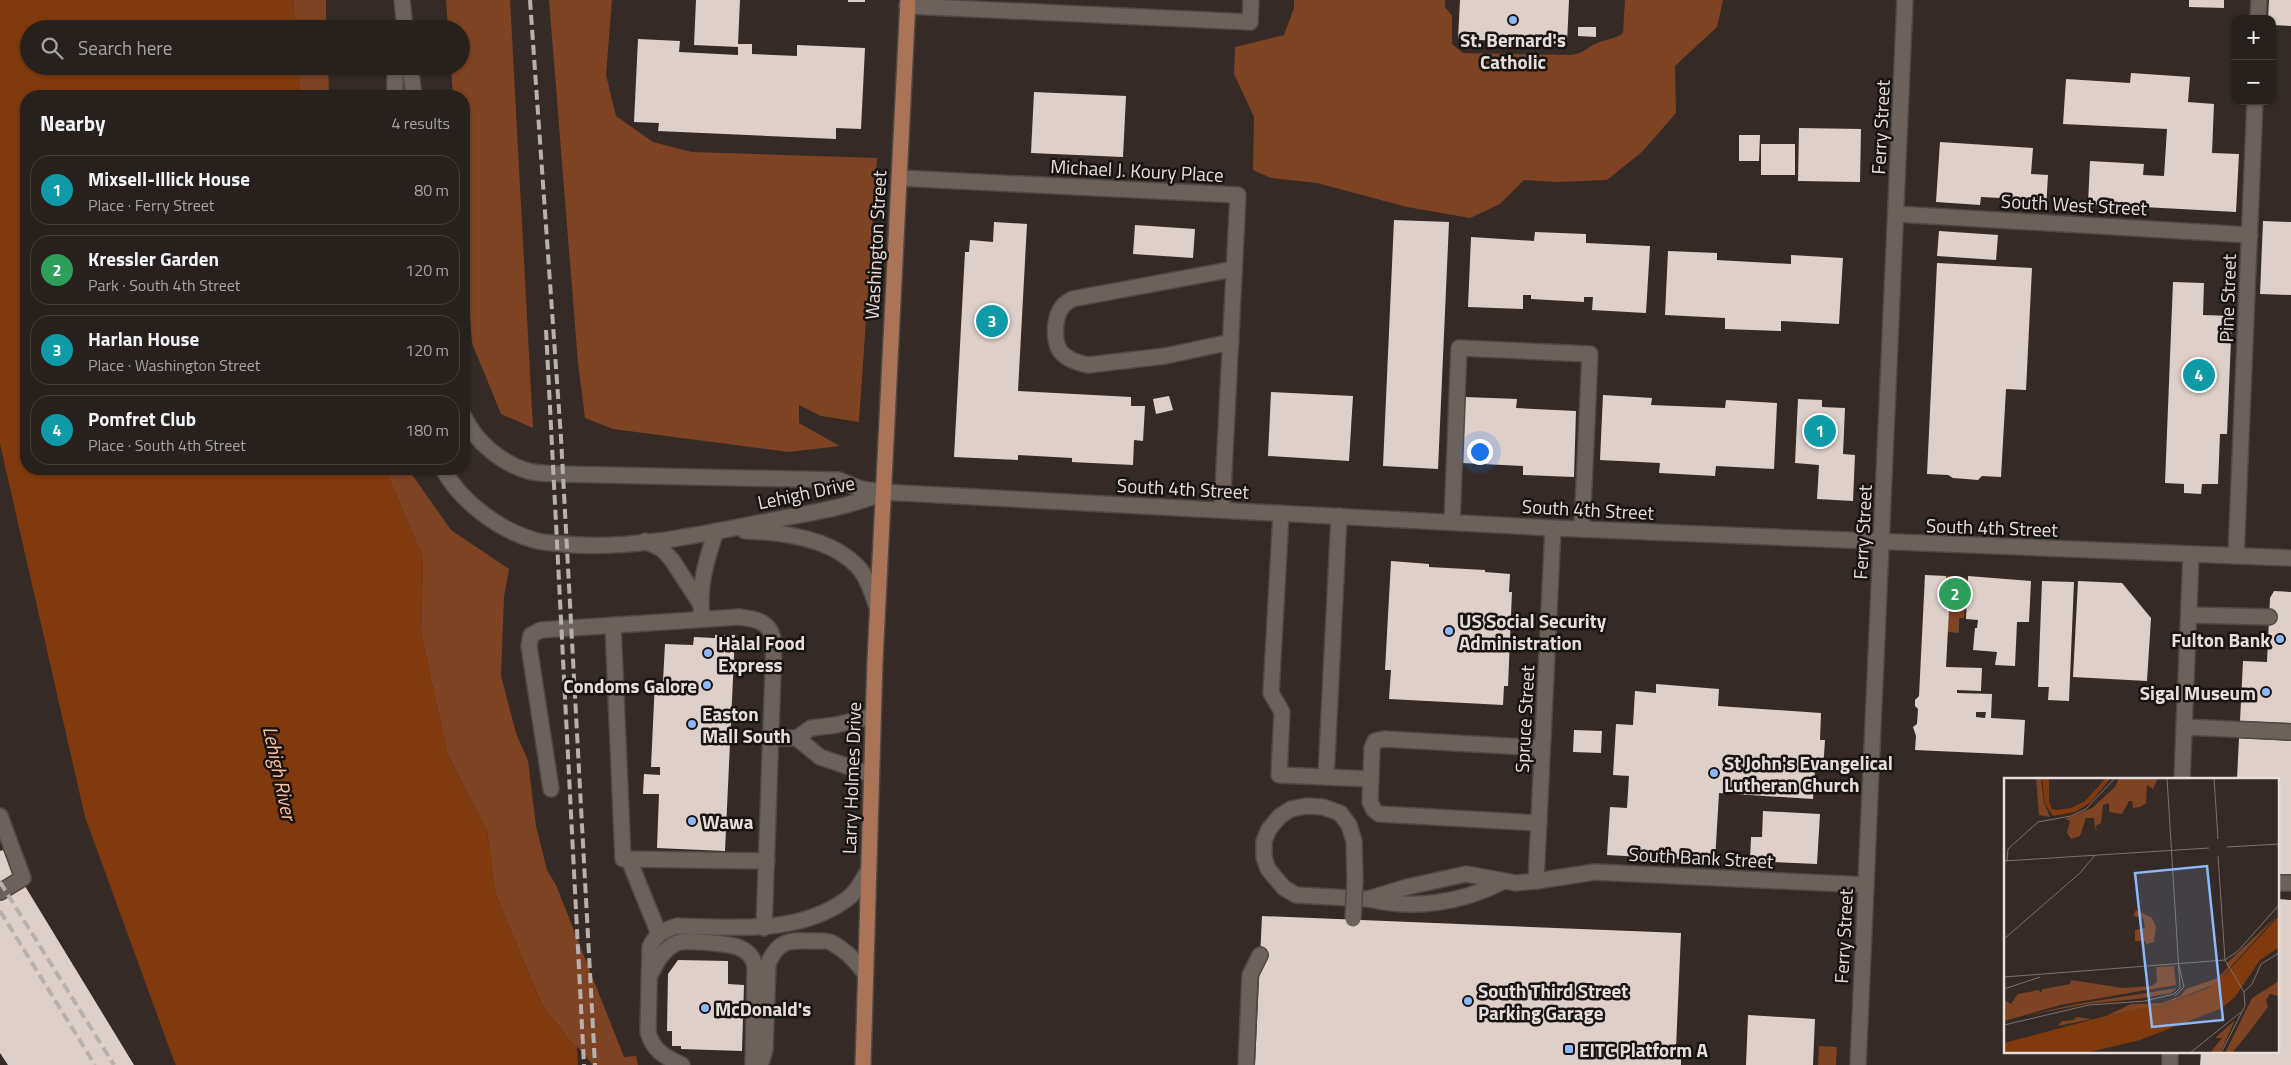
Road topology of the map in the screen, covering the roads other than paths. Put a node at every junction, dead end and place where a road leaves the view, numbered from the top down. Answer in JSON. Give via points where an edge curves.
{"nodes":[{"id":1,"x":395,"y":0,"type":"edge"},
{"id":2,"x":402,"y":0,"type":"edge"},
{"id":3,"x":1251,"y":0,"type":"edge"},
{"id":4,"x":1905,"y":0,"type":"edge"},
{"id":5,"x":2259,"y":0,"type":"edge"},
{"id":6,"x":908,"y":3,"type":"edge"},
{"id":7,"x":2258,"y":15,"type":"edge"},
{"id":8,"x":395,"y":20,"type":"edge"},
{"id":9,"x":404,"y":20,"type":"edge"},
{"id":10,"x":394,"y":75,"type":"edge"},
{"id":11,"x":411,"y":75,"type":"edge"},
{"id":12,"x":394,"y":90,"type":"edge"},
{"id":13,"x":413,"y":90,"type":"edge"},
{"id":14,"x":2255,"y":105,"type":"edge"},
{"id":15,"x":899,"y":178,"type":"junction"},
{"id":16,"x":1896,"y":214,"type":"junction"},
{"id":17,"x":2250,"y":235,"type":"junction"},
{"id":18,"x":1234,"y":269,"type":"junction"},
{"id":19,"x":1231,"y":342,"type":"junction"},
{"id":20,"x":470,"y":425,"type":"edge"},
{"id":21,"x":448,"y":475,"type":"edge"},
{"id":22,"x":883,"y":492,"type":"junction"},
{"id":23,"x":1222,"y":510,"type":"junction"},
{"id":24,"x":1281,"y":513,"type":"junction"},
{"id":25,"x":1339,"y":516,"type":"junction"},
{"id":26,"x":1452,"y":522,"type":"junction"},
{"id":27,"x":1553,"y":528,"type":"junction"},
{"id":28,"x":1582,"y":529,"type":"junction"},
{"id":29,"x":716,"y":531,"type":"junction"},
{"id":30,"x":645,"y":541,"type":"junction"},
{"id":31,"x":1881,"y":542,"type":"junction"},
{"id":32,"x":2191,"y":554,"type":"junction"},
{"id":33,"x":2236,"y":556,"type":"junction"},
{"id":34,"x":2291,"y":558,"type":"edge"},
{"id":35,"x":700,"y":603,"type":"junction"},
{"id":36,"x":877,"y":607,"type":"junction"},
{"id":37,"x":2189,"y":615,"type":"junction"},
{"id":38,"x":2269,"y":617,"type":"dead end"},
{"id":39,"x":702,"y":619,"type":"junction"},
{"id":40,"x":613,"y":625,"type":"junction"},
{"id":41,"x":873,"y":716,"type":"junction"},
{"id":42,"x":2184,"y":727,"type":"junction"},
{"id":43,"x":2291,"y":732,"type":"edge"},
{"id":44,"x":771,"y":738,"type":"junction"},
{"id":45,"x":797,"y":738,"type":"junction"},
{"id":46,"x":1542,"y":748,"type":"junction"},
{"id":47,"x":870,"y":774,"type":"junction"},
{"id":48,"x":1326,"y":777,"type":"junction"},
{"id":49,"x":2182,"y":778,"type":"edge"},
{"id":50,"x":1371,"y":779,"type":"junction"},
{"id":51,"x":551,"y":789,"type":"dead end"},
{"id":52,"x":0,"y":816,"type":"edge"},
{"id":53,"x":1539,"y":823,"type":"junction"},
{"id":54,"x":629,"y":860,"type":"junction"},
{"id":55,"x":766,"y":861,"type":"junction"},
{"id":56,"x":868,"y":871,"type":"junction"},
{"id":57,"x":1536,"y":881,"type":"junction"},
{"id":58,"x":1502,"y":882,"type":"junction"},
{"id":59,"x":2278,"y":883,"type":"edge"},
{"id":60,"x":2291,"y":883,"type":"edge"},
{"id":61,"x":1866,"y":885,"type":"junction"},
{"id":62,"x":0,"y":892,"type":"edge"},
{"id":63,"x":1368,"y":899,"type":"junction"},
{"id":64,"x":1353,"y":919,"type":"dead end"},
{"id":65,"x":764,"y":928,"type":"junction"},
{"id":66,"x":659,"y":934,"type":"junction"},
{"id":67,"x":1260,"y":955,"type":"dead end"},
{"id":68,"x":864,"y":972,"type":"junction"},
{"id":69,"x":649,"y":977,"type":"junction"},
{"id":70,"x":2170,"y":1052,"type":"edge"},
{"id":71,"x":682,"y":1065,"type":"edge"},
{"id":72,"x":753,"y":1065,"type":"edge"},
{"id":73,"x":757,"y":1065,"type":"edge"},
{"id":74,"x":863,"y":1065,"type":"edge"},
{"id":75,"x":1246,"y":1065,"type":"edge"},
{"id":76,"x":1858,"y":1065,"type":"edge"},
{"id":77,"x":2170,"y":1065,"type":"edge"}],
"edges":[{"from":1,"to":8,"type":"street"},
{"from":2,"to":9,"type":"street"},
{"from":3,"to":6,"type":"street","via":[[1250,22]]},
{"from":4,"to":16,"type":"street","name":"Ferry Street"},
{"from":5,"to":7,"type":"street"},
{"from":6,"to":15,"type":"main road","name":"Washington Street"},
{"from":10,"to":12,"type":"street"},
{"from":11,"to":13,"type":"street"},
{"from":14,"to":17,"type":"street","name":"Pine Street"},
{"from":15,"to":18,"type":"street","name":"Michael J. Koury Place","via":[[1238,195]]},
{"from":15,"to":22,"type":"main road","name":"Washington Street"},
{"from":16,"to":17,"type":"street","name":"South West Street"},
{"from":16,"to":31,"type":"street","name":"Ferry Street"},
{"from":17,"to":33,"type":"street","name":"Pine Street"},
{"from":18,"to":19,"type":"street","name":"Michael J. Koury Place"},
{"from":18,"to":19,"type":"street","via":[[1072,298],[1058,314],[1056,340],[1069,359],[1093,365],[1165,356]]},
{"from":19,"to":23,"type":"street","name":"Michael J. Koury Place"},
{"from":20,"to":22,"type":"street","name":"Lehigh Drive","via":[[484,444],[517,467],[533,472],[839,480],[861,489]]},
{"from":21,"to":30,"type":"street","name":"Lehigh Drive","via":[[470,503],[515,533],[535,541],[576,545]]},
{"from":22,"to":23,"type":"street","name":"South 4th Street"},
{"from":22,"to":29,"type":"street","name":"Lehigh Drive","via":[[859,503]]},
{"from":22,"to":36,"type":"main road","name":"Larry Holmes Drive"},
{"from":23,"to":24,"type":"street","name":"South 4th Street"},
{"from":24,"to":25,"type":"street","name":"South 4th Street"},
{"from":24,"to":48,"type":"street","via":[[1271,693],[1282,712],[1279,775]]},
{"from":25,"to":26,"type":"street","name":"South 4th Street"},
{"from":25,"to":48,"type":"street"},
{"from":26,"to":27,"type":"street","name":"South 4th Street"},
{"from":26,"to":28,"type":"street","via":[[1459,348],[1590,354]]},
{"from":27,"to":28,"type":"street","name":"South 4th Street"},
{"from":27,"to":46,"type":"street","name":"Spruce Street"},
{"from":28,"to":31,"type":"street","name":"South 4th Street"},
{"from":29,"to":30,"type":"street","name":"Lehigh Drive"},
{"from":29,"to":35,"type":"street","via":[[703,567]]},
{"from":29,"to":36,"type":"street","via":[[775,533],[821,543],[842,553],[858,567]]},
{"from":30,"to":35,"type":"street","via":[[662,549],[672,560]]},
{"from":31,"to":32,"type":"street","name":"South 4th Street"},
{"from":31,"to":61,"type":"street","name":"Ferry Street"},
{"from":32,"to":33,"type":"street","name":"South 4th Street"},
{"from":32,"to":37,"type":"street"},
{"from":33,"to":34,"type":"street","name":"South 4th Street"},
{"from":35,"to":39,"type":"street"},
{"from":36,"to":41,"type":"main road","name":"Larry Holmes Drive"},
{"from":37,"to":38,"type":"street"},
{"from":37,"to":42,"type":"street"},
{"from":39,"to":40,"type":"street"},
{"from":39,"to":44,"type":"street","via":[[755,618],[768,625],[773,633]]},
{"from":40,"to":51,"type":"street","via":[[541,630],[531,635],[529,646]]},
{"from":40,"to":54,"type":"street","via":[[623,859]]},
{"from":41,"to":45,"type":"street","via":[[811,728]]},
{"from":41,"to":47,"type":"main road","name":"Larry Holmes Drive"},
{"from":42,"to":43,"type":"street"},
{"from":42,"to":49,"type":"street"},
{"from":44,"to":45,"type":"street"},
{"from":44,"to":55,"type":"street"},
{"from":45,"to":47,"type":"street","via":[[820,757]]},
{"from":46,"to":50,"type":"street","via":[[1384,739],[1376,741],[1372,748]]},
{"from":46,"to":53,"type":"street","name":"Spruce Street"},
{"from":47,"to":56,"type":"main road","name":"Larry Holmes Drive"},
{"from":48,"to":50,"type":"street"},
{"from":50,"to":53,"type":"street","via":[[1370,802],[1379,814]]},
{"from":52,"to":62,"type":"street","via":[[23,878]]},
{"from":53,"to":57,"type":"street","name":"Spruce Street"},
{"from":54,"to":55,"type":"street"},
{"from":54,"to":66,"type":"street"},
{"from":55,"to":65,"type":"street"},
{"from":56,"to":65,"type":"street","via":[[848,898],[815,917]]},
{"from":56,"to":68,"type":"main road","name":"Larry Holmes Drive"},
{"from":57,"to":58,"type":"street","name":"South Bank Street"},
{"from":57,"to":61,"type":"street","name":"South Bank Street","via":[[1595,872]]},
{"from":58,"to":63,"type":"street","via":[[1466,874]]},
{"from":58,"to":63,"type":"street","via":[[1464,897],[1414,905],[1400,906]]},
{"from":59,"to":60,"type":"street"},
{"from":61,"to":76,"type":"street","name":"Ferry Street"},
{"from":63,"to":64,"type":"street","bridge":true,"via":[[1296,895],[1284,888],[1268,869],[1264,857],[1264,842],[1280,816],[1291,809],[1323,807],[1340,813],[1349,825],[1354,841],[1354,880]]},
{"from":65,"to":66,"type":"street","via":[[677,926]]},
{"from":66,"to":69,"type":"street","via":[[650,947]]},
{"from":67,"to":75,"type":"street","via":[[1250,975]]},
{"from":68,"to":73,"type":"street","via":[[850,954],[831,942],[794,940],[781,945],[773,952],[768,964],[765,1050]]},
{"from":68,"to":74,"type":"main road","name":"Larry Holmes Drive"},
{"from":69,"to":71,"type":"street","via":[[648,1032],[651,1042],[665,1057]]},
{"from":69,"to":72,"type":"street","via":[[658,959],[678,942],[726,944],[750,953],[755,967]]},
{"from":70,"to":77,"type":"street"}]}
